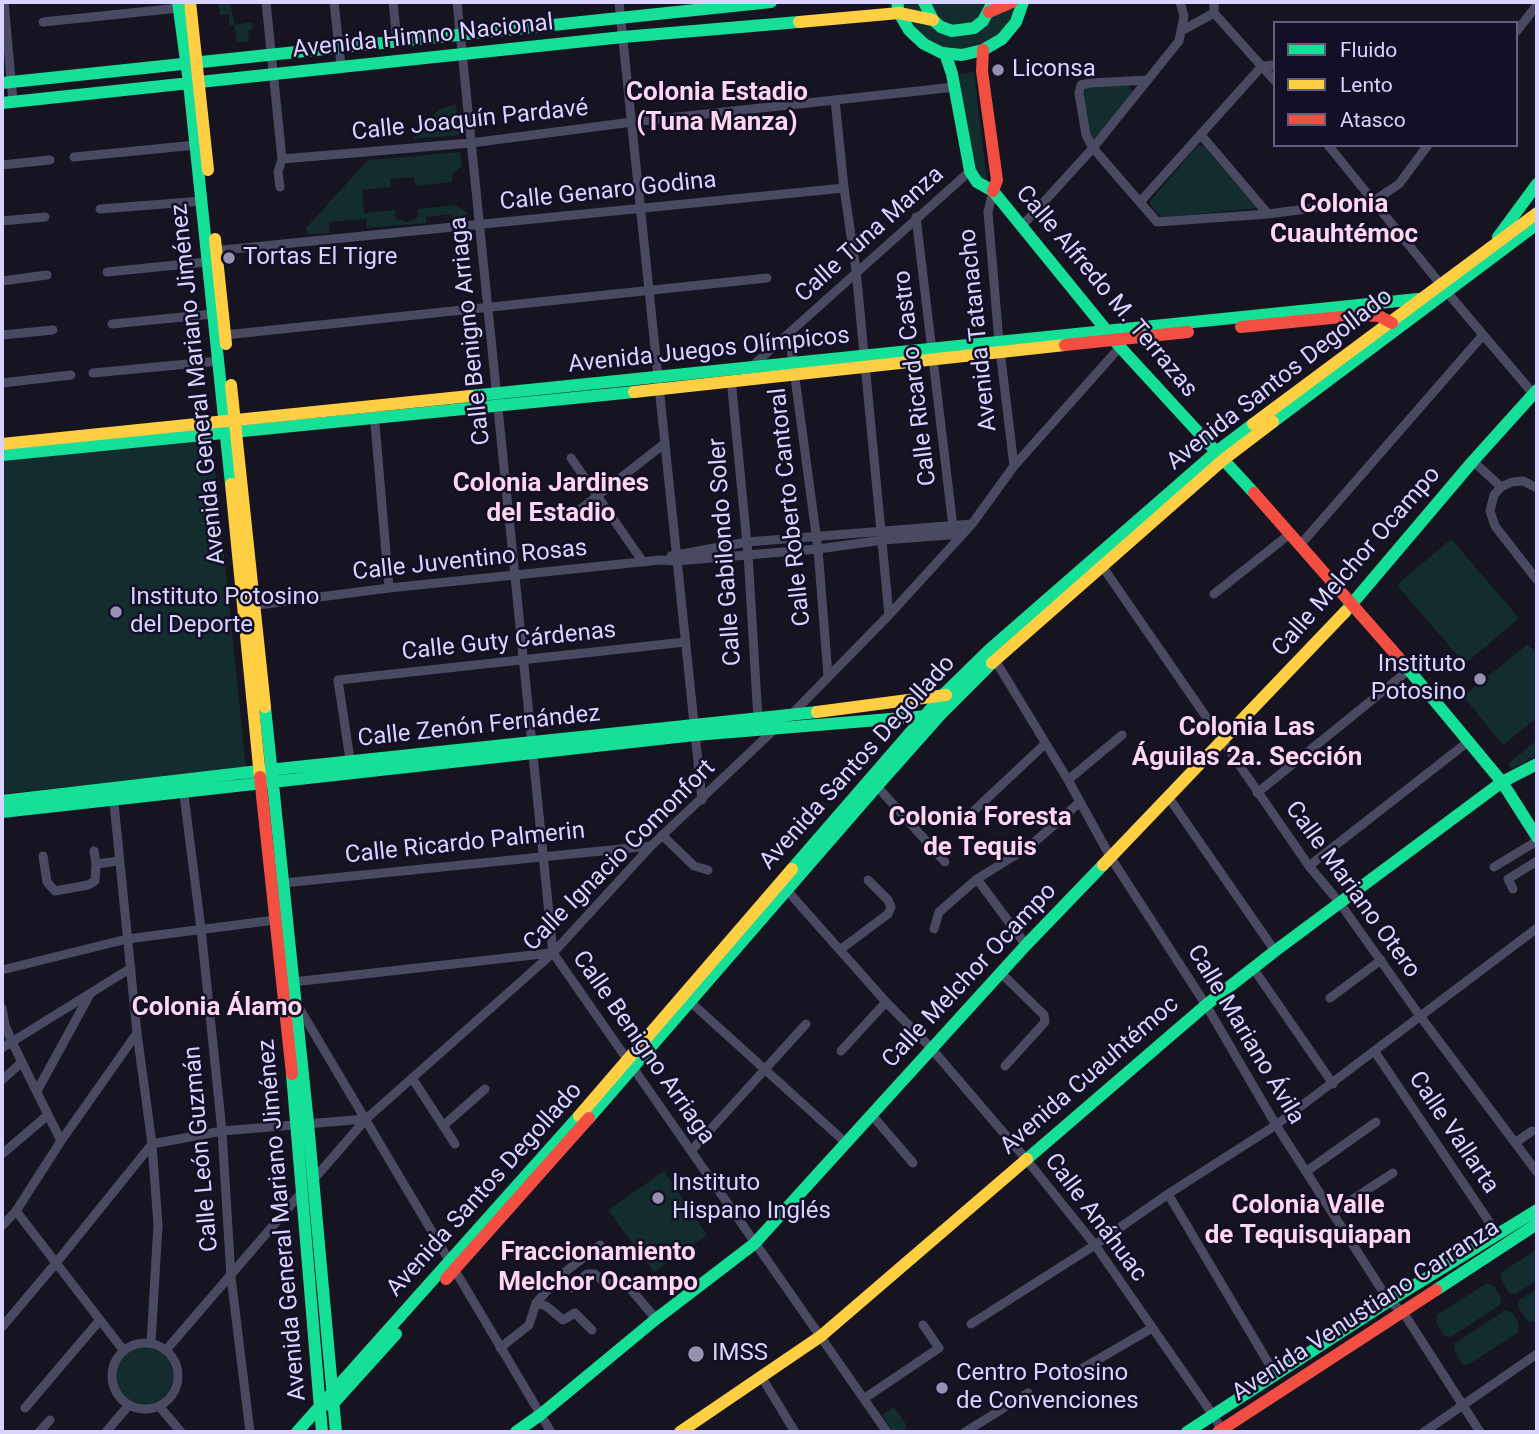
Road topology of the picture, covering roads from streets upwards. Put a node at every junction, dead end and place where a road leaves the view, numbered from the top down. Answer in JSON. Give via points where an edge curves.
{"nodes":[{"id":1,"x":4,"y":2,"type":"edge"},
{"id":2,"x":266,"y":2,"type":"edge"},
{"id":3,"x":334,"y":2,"type":"edge"},
{"id":4,"x":393,"y":2,"type":"edge"},
{"id":5,"x":457,"y":2,"type":"edge"},
{"id":6,"x":619,"y":2,"type":"edge"},
{"id":7,"x":771,"y":2,"type":"edge"},
{"id":8,"x":924,"y":2,"type":"edge"},
{"id":9,"x":1012,"y":2,"type":"edge"},
{"id":10,"x":1023,"y":2,"type":"edge"},
{"id":11,"x":1180,"y":2,"type":"edge"},
{"id":12,"x":1214,"y":2,"type":"edge"},
{"id":13,"x":182,"y":4,"type":"edge"},
{"id":14,"x":1537,"y":5,"type":"edge"},
{"id":15,"x":898,"y":7,"type":"edge"},
{"id":16,"x":991,"y":7,"type":"edge"},
{"id":17,"x":1214,"y":13,"type":"junction"},
{"id":18,"x":621,"y":18,"type":"junction"},
{"id":19,"x":933,"y":20,"type":"junction"},
{"id":20,"x":43,"y":22,"type":"dead end"},
{"id":21,"x":1518,"y":29,"type":"edge"},
{"id":22,"x":1183,"y":30,"type":"junction"},
{"id":23,"x":460,"y":35,"type":"junction"},
{"id":24,"x":623,"y":37,"type":"junction"},
{"id":25,"x":397,"y":41,"type":"junction"},
{"id":26,"x":339,"y":48,"type":"junction"},
{"id":27,"x":983,"y":50,"type":"junction"},
{"id":28,"x":945,"y":53,"type":"junction"},
{"id":29,"x":462,"y":54,"type":"junction"},
{"id":30,"x":272,"y":55,"type":"junction"},
{"id":31,"x":191,"y":63,"type":"junction"},
{"id":32,"x":1273,"y":65,"type":"edge"},
{"id":33,"x":341,"y":66,"type":"junction"},
{"id":34,"x":1262,"y":66,"type":"junction"},
{"id":35,"x":273,"y":74,"type":"junction"},
{"id":36,"x":1273,"y":79,"type":"edge"},
{"id":37,"x":1148,"y":80,"type":"junction"},
{"id":38,"x":194,"y":82,"type":"junction"},
{"id":39,"x":7,"y":83,"type":"edge"},
{"id":40,"x":955,"y":87,"type":"junction"},
{"id":41,"x":835,"y":100,"type":"junction"},
{"id":42,"x":8,"y":102,"type":"edge"},
{"id":43,"x":632,"y":122,"type":"junction"},
{"id":44,"x":1201,"y":135,"type":"junction"},
{"id":45,"x":471,"y":143,"type":"junction"},
{"id":46,"x":196,"y":145,"type":"junction"},
{"id":47,"x":1330,"y":147,"type":"edge"},
{"id":48,"x":1427,"y":147,"type":"edge"},
{"id":49,"x":1093,"y":148,"type":"junction"},
{"id":50,"x":74,"y":157,"type":"dead end"},
{"id":51,"x":282,"y":159,"type":"junction"},
{"id":52,"x":50,"y":160,"type":"dead end"},
{"id":53,"x":2,"y":165,"type":"edge"},
{"id":54,"x":970,"y":171,"type":"junction"},
{"id":55,"x":1537,"y":184,"type":"edge"},
{"id":56,"x":280,"y":187,"type":"dead end"},
{"id":57,"x":844,"y":188,"type":"junction"},
{"id":58,"x":993,"y":191,"type":"junction"},
{"id":59,"x":1375,"y":200,"type":"junction"},
{"id":60,"x":202,"y":201,"type":"junction"},
{"id":61,"x":1140,"y":202,"type":"junction"},
{"id":62,"x":640,"y":208,"type":"junction"},
{"id":63,"x":100,"y":209,"type":"dead end"},
{"id":64,"x":1268,"y":214,"type":"junction"},
{"id":65,"x":1535,"y":216,"type":"edge"},
{"id":66,"x":46,"y":217,"type":"dead end"},
{"id":67,"x":916,"y":217,"type":"junction"},
{"id":68,"x":2,"y":222,"type":"edge"},
{"id":69,"x":479,"y":225,"type":"junction"},
{"id":70,"x":1021,"y":227,"type":"junction"},
{"id":71,"x":1489,"y":249,"type":"junction"},
{"id":72,"x":210,"y":255,"type":"junction"},
{"id":73,"x":856,"y":270,"type":"junction"},
{"id":74,"x":107,"y":272,"type":"dead end"},
{"id":75,"x":47,"y":275,"type":"dead end"},
{"id":76,"x":767,"y":278,"type":"dead end"},
{"id":77,"x":2,"y":281,"type":"edge"},
{"id":78,"x":1443,"y":288,"type":"junction"},
{"id":79,"x":648,"y":290,"type":"junction"},
{"id":80,"x":1421,"y":298,"type":"junction"},
{"id":81,"x":488,"y":307,"type":"junction"},
{"id":82,"x":213,"y":314,"type":"junction"},
{"id":83,"x":112,"y":324,"type":"dead end"},
{"id":84,"x":1393,"y":324,"type":"junction"},
{"id":85,"x":53,"y":330,"type":"dead end"},
{"id":86,"x":789,"y":333,"type":"junction"},
{"id":87,"x":2,"y":335,"type":"edge"},
{"id":88,"x":225,"y":335,"type":"junction"},
{"id":89,"x":1483,"y":335,"type":"junction"},
{"id":90,"x":1113,"y":339,"type":"junction"},
{"id":91,"x":1000,"y":348,"type":"junction"},
{"id":92,"x":933,"y":355,"type":"junction"},
{"id":93,"x":219,"y":361,"type":"junction"},
{"id":94,"x":865,"y":362,"type":"junction"},
{"id":95,"x":749,"y":368,"type":"junction"},
{"id":96,"x":794,"y":370,"type":"junction"},
{"id":97,"x":93,"y":373,"type":"dead end"},
{"id":98,"x":71,"y":375,"type":"dead end"},
{"id":99,"x":732,"y":382,"type":"junction"},
{"id":100,"x":2,"y":383,"type":"edge"},
{"id":101,"x":657,"y":384,"type":"junction"},
{"id":102,"x":1536,"y":394,"type":"edge"},
{"id":103,"x":497,"y":400,"type":"junction"},
{"id":104,"x":374,"y":412,"type":"junction"},
{"id":105,"x":230,"y":427,"type":"junction"},
{"id":106,"x":2,"y":444,"type":"edge"},
{"id":107,"x":664,"y":444,"type":"junction"},
{"id":108,"x":2,"y":455,"type":"edge"},
{"id":109,"x":1219,"y":456,"type":"junction"},
{"id":110,"x":571,"y":458,"type":"dead end"},
{"id":111,"x":1473,"y":461,"type":"junction"},
{"id":112,"x":1014,"y":466,"type":"junction"},
{"id":113,"x":1501,"y":487,"type":"junction"},
{"id":114,"x":1537,"y":488,"type":"edge"},
{"id":115,"x":597,"y":496,"type":"junction"},
{"id":116,"x":578,"y":511,"type":"dead end"},
{"id":117,"x":972,"y":524,"type":"junction"},
{"id":118,"x":956,"y":531,"type":"junction"},
{"id":119,"x":1291,"y":533,"type":"junction"},
{"id":120,"x":883,"y":536,"type":"junction"},
{"id":121,"x":816,"y":537,"type":"junction"},
{"id":122,"x":747,"y":542,"type":"junction"},
{"id":123,"x":1301,"y":544,"type":"junction"},
{"id":124,"x":818,"y":549,"type":"junction"},
{"id":125,"x":748,"y":554,"type":"junction"},
{"id":126,"x":676,"y":558,"type":"junction"},
{"id":127,"x":1098,"y":561,"type":"junction"},
{"id":128,"x":643,"y":562,"type":"junction"},
{"id":129,"x":515,"y":575,"type":"junction"},
{"id":130,"x":1537,"y":580,"type":"edge"},
{"id":131,"x":389,"y":588,"type":"junction"},
{"id":132,"x":1214,"y":594,"type":"dead end"},
{"id":133,"x":1352,"y":605,"type":"junction"},
{"id":134,"x":249,"y":606,"type":"junction"},
{"id":135,"x":889,"y":615,"type":"junction"},
{"id":136,"x":685,"y":642,"type":"junction"},
{"id":137,"x":992,"y":655,"type":"junction"},
{"id":138,"x":523,"y":659,"type":"junction"},
{"id":139,"x":1409,"y":670,"type":"junction"},
{"id":140,"x":828,"y":676,"type":"junction"},
{"id":141,"x":960,"y":694,"type":"junction"},
{"id":142,"x":942,"y":696,"type":"junction"},
{"id":143,"x":941,"y":714,"type":"junction"},
{"id":144,"x":790,"y":716,"type":"junction"},
{"id":145,"x":926,"y":716,"type":"junction"},
{"id":146,"x":758,"y":719,"type":"junction"},
{"id":147,"x":694,"y":730,"type":"junction"},
{"id":148,"x":773,"y":730,"type":"junction"},
{"id":149,"x":1122,"y":734,"type":"dead end"},
{"id":150,"x":1469,"y":741,"type":"junction"},
{"id":151,"x":1222,"y":742,"type":"junction"},
{"id":152,"x":1045,"y":744,"type":"junction"},
{"id":153,"x":532,"y":748,"type":"junction"},
{"id":154,"x":1537,"y":764,"type":"edge"},
{"id":155,"x":351,"y":767,"type":"junction"},
{"id":156,"x":266,"y":776,"type":"junction"},
{"id":157,"x":1068,"y":780,"type":"junction"},
{"id":158,"x":1503,"y":782,"type":"junction"},
{"id":159,"x":874,"y":783,"type":"junction"},
{"id":160,"x":183,"y":785,"type":"junction"},
{"id":161,"x":113,"y":793,"type":"junction"},
{"id":162,"x":1257,"y":793,"type":"junction"},
{"id":163,"x":1169,"y":798,"type":"junction"},
{"id":164,"x":702,"y":800,"type":"junction"},
{"id":165,"x":2,"y":802,"type":"edge"},
{"id":166,"x":1080,"y":802,"type":"junction"},
{"id":167,"x":2,"y":812,"type":"edge"},
{"id":168,"x":963,"y":821,"type":"dead end"},
{"id":169,"x":662,"y":835,"type":"junction"},
{"id":170,"x":1537,"y":839,"type":"edge"},
{"id":171,"x":651,"y":846,"type":"junction"},
{"id":172,"x":94,"y":851,"type":"dead end"},
{"id":173,"x":543,"y":855,"type":"junction"},
{"id":174,"x":43,"y":856,"type":"dead end"},
{"id":175,"x":1111,"y":858,"type":"junction"},
{"id":176,"x":119,"y":861,"type":"junction"},
{"id":177,"x":945,"y":862,"type":"dead end"},
{"id":178,"x":1537,"y":862,"type":"edge"},
{"id":179,"x":96,"y":864,"type":"junction"},
{"id":180,"x":1309,"y":866,"type":"junction"},
{"id":181,"x":1494,"y":867,"type":"dead end"},
{"id":182,"x":708,"y":870,"type":"dead end"},
{"id":183,"x":977,"y":879,"type":"junction"},
{"id":184,"x":868,"y":880,"type":"dead end"},
{"id":185,"x":283,"y":883,"type":"junction"},
{"id":186,"x":783,"y":887,"type":"junction"},
{"id":187,"x":1513,"y":889,"type":"dead end"},
{"id":188,"x":1339,"y":902,"type":"junction"},
{"id":189,"x":275,"y":920,"type":"junction"},
{"id":190,"x":1537,"y":928,"type":"edge"},
{"id":191,"x":201,"y":929,"type":"junction"},
{"id":192,"x":934,"y":929,"type":"dead end"},
{"id":193,"x":127,"y":939,"type":"junction"},
{"id":194,"x":1026,"y":945,"type":"junction"},
{"id":195,"x":841,"y":949,"type":"junction"},
{"id":196,"x":1275,"y":951,"type":"junction"},
{"id":197,"x":553,"y":953,"type":"junction"},
{"id":198,"x":1381,"y":960,"type":"junction"},
{"id":199,"x":131,"y":968,"type":"junction"},
{"id":200,"x":1253,"y":968,"type":"junction"},
{"id":201,"x":2,"y":970,"type":"edge"},
{"id":202,"x":1001,"y":973,"type":"junction"},
{"id":203,"x":293,"y":982,"type":"junction"},
{"id":204,"x":90,"y":993,"type":"junction"},
{"id":205,"x":686,"y":998,"type":"junction"},
{"id":206,"x":1330,"y":998,"type":"dead end"},
{"id":207,"x":295,"y":1001,"type":"junction"},
{"id":208,"x":886,"y":1002,"type":"junction"},
{"id":209,"x":1206,"y":1005,"type":"junction"},
{"id":210,"x":2,"y":1008,"type":"edge"},
{"id":211,"x":1420,"y":1016,"type":"junction"},
{"id":212,"x":806,"y":1024,"type":"dead end"},
{"id":213,"x":137,"y":1033,"type":"junction"},
{"id":214,"x":12,"y":1042,"type":"junction"},
{"id":215,"x":2,"y":1048,"type":"edge"},
{"id":216,"x":931,"y":1048,"type":"junction"},
{"id":217,"x":841,"y":1051,"type":"dead end"},
{"id":218,"x":1375,"y":1052,"type":"junction"},
{"id":219,"x":22,"y":1062,"type":"junction"},
{"id":220,"x":631,"y":1064,"type":"junction"},
{"id":221,"x":1005,"y":1066,"type":"dead end"},
{"id":222,"x":764,"y":1071,"type":"junction"},
{"id":223,"x":412,"y":1078,"type":"junction"},
{"id":224,"x":2,"y":1080,"type":"edge"},
{"id":225,"x":1333,"y":1084,"type":"junction"},
{"id":226,"x":485,"y":1089,"type":"dead end"},
{"id":227,"x":37,"y":1091,"type":"junction"},
{"id":228,"x":871,"y":1114,"type":"junction"},
{"id":229,"x":48,"y":1115,"type":"junction"},
{"id":230,"x":366,"y":1119,"type":"junction"},
{"id":231,"x":1376,"y":1122,"type":"dead end"},
{"id":232,"x":302,"y":1124,"type":"junction"},
{"id":233,"x":1276,"y":1125,"type":"junction"},
{"id":234,"x":443,"y":1126,"type":"junction"},
{"id":235,"x":222,"y":1131,"type":"junction"},
{"id":236,"x":1532,"y":1131,"type":"dead end"},
{"id":237,"x":61,"y":1142,"type":"junction"},
{"id":238,"x":845,"y":1142,"type":"junction"},
{"id":239,"x":1515,"y":1143,"type":"junction"},
{"id":240,"x":152,"y":1144,"type":"junction"},
{"id":241,"x":455,"y":1144,"type":"dead end"},
{"id":242,"x":691,"y":1150,"type":"junction"},
{"id":243,"x":2,"y":1154,"type":"edge"},
{"id":244,"x":1026,"y":1159,"type":"junction"},
{"id":245,"x":913,"y":1163,"type":"dead end"},
{"id":246,"x":1307,"y":1171,"type":"junction"},
{"id":247,"x":1537,"y":1172,"type":"edge"},
{"id":248,"x":1393,"y":1173,"type":"dead end"},
{"id":249,"x":312,"y":1180,"type":"junction"},
{"id":250,"x":302,"y":1192,"type":"junction"},
{"id":251,"x":1168,"y":1194,"type":"junction"},
{"id":252,"x":1537,"y":1210,"type":"edge"},
{"id":253,"x":16,"y":1211,"type":"junction"},
{"id":254,"x":1333,"y":1212,"type":"junction"},
{"id":255,"x":1537,"y":1224,"type":"edge"},
{"id":256,"x":2,"y":1226,"type":"edge"},
{"id":257,"x":1498,"y":1235,"type":"junction"},
{"id":258,"x":754,"y":1244,"type":"junction"},
{"id":259,"x":600,"y":1245,"type":"dead end"},
{"id":260,"x":1095,"y":1245,"type":"junction"},
{"id":261,"x":56,"y":1263,"type":"junction"},
{"id":262,"x":451,"y":1267,"type":"junction"},
{"id":263,"x":232,"y":1277,"type":"junction"},
{"id":264,"x":571,"y":1289,"type":"dead end"},
{"id":265,"x":1390,"y":1301,"type":"junction"},
{"id":266,"x":537,"y":1303,"type":"junction"},
{"id":267,"x":1403,"y":1312,"type":"junction"},
{"id":268,"x":656,"y":1319,"type":"junction"},
{"id":269,"x":100,"y":1321,"type":"junction"},
{"id":270,"x":971,"y":1324,"type":"dead end"},
{"id":271,"x":923,"y":1325,"type":"dead end"},
{"id":272,"x":2,"y":1327,"type":"edge"},
{"id":273,"x":1152,"y":1328,"type":"junction"},
{"id":274,"x":592,"y":1330,"type":"dead end"},
{"id":275,"x":821,"y":1336,"type":"junction"},
{"id":276,"x":151,"y":1343,"type":"junction"},
{"id":277,"x":500,"y":1348,"type":"junction"},
{"id":278,"x":166,"y":1350,"type":"junction"},
{"id":279,"x":124,"y":1351,"type":"junction"},
{"id":280,"x":1537,"y":1354,"type":"edge"},
{"id":281,"x":1078,"y":1371,"type":"dead end"},
{"id":282,"x":1275,"y":1374,"type":"junction"},
{"id":283,"x":761,"y":1376,"type":"junction"},
{"id":284,"x":1028,"y":1393,"type":"dead end"},
{"id":285,"x":865,"y":1398,"type":"junction"},
{"id":286,"x":129,"y":1405,"type":"junction"},
{"id":287,"x":327,"y":1405,"type":"junction"},
{"id":288,"x":1463,"y":1405,"type":"junction"},
{"id":289,"x":159,"y":1406,"type":"junction"},
{"id":290,"x":25,"y":1408,"type":"dead end"},
{"id":291,"x":540,"y":1415,"type":"junction"},
{"id":292,"x":1213,"y":1415,"type":"junction"},
{"id":293,"x":50,"y":1420,"type":"dead end"},
{"id":294,"x":689,"y":1430,"type":"edge"},
{"id":295,"x":39,"y":1432,"type":"edge"},
{"id":296,"x":106,"y":1432,"type":"edge"},
{"id":297,"x":181,"y":1432,"type":"edge"},
{"id":298,"x":250,"y":1432,"type":"edge"},
{"id":299,"x":297,"y":1432,"type":"edge"},
{"id":300,"x":307,"y":1432,"type":"edge"},
{"id":301,"x":322,"y":1432,"type":"edge"},
{"id":302,"x":336,"y":1432,"type":"edge"},
{"id":303,"x":516,"y":1432,"type":"edge"},
{"id":304,"x":551,"y":1432,"type":"edge"},
{"id":305,"x":795,"y":1432,"type":"edge"},
{"id":306,"x":887,"y":1432,"type":"edge"},
{"id":307,"x":965,"y":1432,"type":"edge"},
{"id":308,"x":1186,"y":1432,"type":"edge"},
{"id":309,"x":1221,"y":1432,"type":"edge"},
{"id":310,"x":1424,"y":1432,"type":"edge"},
{"id":311,"x":1480,"y":1432,"type":"edge"}],
"edges":[{"from":1,"to":39,"type":"street"},
{"from":2,"to":30,"type":"street"},
{"from":3,"to":26,"type":"street"},
{"from":4,"to":25,"type":"street"},
{"from":5,"to":23,"type":"street","name":"Calle Benigno Arriaga"},
{"from":6,"to":18,"type":"street"},
{"from":7,"to":18,"type":"street","name":"Avenida Himno Nacional"},
{"from":8,"to":19,"type":"street"},
{"from":9,"to":16,"type":"street"},
{"from":10,"to":27,"type":"street","via":[[1016,22],[1002,39]]},
{"from":11,"to":22,"type":"street"},
{"from":12,"to":17,"type":"street"},
{"from":13,"to":20,"type":"street"},
{"from":13,"to":31,"type":"street","name":"Avenida General Mariano Jiménez"},
{"from":14,"to":21,"type":"street"},
{"from":15,"to":19,"type":"street","name":"Avenida Himno Nacional"},
{"from":15,"to":24,"type":"street","name":"Avenida Himno Nacional"},
{"from":15,"to":28,"type":"street","via":[[909,30],[924,44]]},
{"from":16,"to":19,"type":"street","name":"Avenida Himno Nacional","via":[[983,22],[963,31],[941,27]]},
{"from":17,"to":22,"type":"street"},
{"from":17,"to":34,"type":"street"},
{"from":18,"to":23,"type":"street","name":"Avenida Himno Nacional"},
{"from":18,"to":24,"type":"street"},
{"from":22,"to":37,"type":"street","via":[[1180,41]]},
{"from":23,"to":25,"type":"street","name":"Avenida Himno Nacional"},
{"from":23,"to":29,"type":"street","name":"Calle Benigno Arriaga"},
{"from":24,"to":29,"type":"street","name":"Avenida Himno Nacional"},
{"from":24,"to":43,"type":"street"},
{"from":25,"to":26,"type":"street","name":"Avenida Himno Nacional"},
{"from":26,"to":30,"type":"street","name":"Avenida Himno Nacional"},
{"from":26,"to":33,"type":"street"},
{"from":27,"to":28,"type":"street"},
{"from":27,"to":58,"type":"street","name":"Avenida Tatanacho","via":[[997,180]]},
{"from":28,"to":40,"type":"street"},
{"from":29,"to":33,"type":"street","name":"Avenida Himno Nacional"},
{"from":29,"to":45,"type":"street","name":"Calle Benigno Arriaga"},
{"from":30,"to":31,"type":"street","name":"Avenida Himno Nacional"},
{"from":30,"to":35,"type":"street"},
{"from":31,"to":38,"type":"street","name":"Avenida General Mariano Jiménez"},
{"from":31,"to":39,"type":"street","name":"Avenida Himno Nacional"},
{"from":32,"to":34,"type":"street"},
{"from":33,"to":35,"type":"street","name":"Avenida Himno Nacional"},
{"from":34,"to":36,"type":"street"},
{"from":34,"to":44,"type":"street"},
{"from":35,"to":38,"type":"street","name":"Avenida Himno Nacional"},
{"from":35,"to":51,"type":"street"},
{"from":37,"to":49,"type":"street"},
{"from":37,"to":49,"type":"street","via":[[1081,85],[1080,110]]},
{"from":38,"to":42,"type":"street","name":"Avenida Himno Nacional"},
{"from":38,"to":46,"type":"street","name":"Avenida General Mariano Jiménez"},
{"from":38,"to":72,"type":"street","name":"Avenida General Mariano Jiménez"},
{"from":39,"to":42,"type":"street"},
{"from":40,"to":41,"type":"street","name":"Calle Joaquín Pardavé"},
{"from":40,"to":54,"type":"street"},
{"from":41,"to":43,"type":"street","name":"Calle Joaquín Pardavé"},
{"from":41,"to":57,"type":"street"},
{"from":43,"to":45,"type":"street","name":"Calle Joaquín Pardavé"},
{"from":43,"to":62,"type":"street"},
{"from":44,"to":61,"type":"street"},
{"from":44,"to":64,"type":"street"},
{"from":45,"to":51,"type":"street","name":"Calle Joaquín Pardavé"},
{"from":45,"to":69,"type":"street","name":"Calle Benigno Arriaga"},
{"from":46,"to":50,"type":"street"},
{"from":46,"to":60,"type":"street","name":"Avenida General Mariano Jiménez"},
{"from":47,"to":59,"type":"street"},
{"from":48,"to":59,"type":"street","via":[[1399,184]]},
{"from":49,"to":61,"type":"street"},
{"from":49,"to":70,"type":"street"},
{"from":51,"to":56,"type":"street"},
{"from":52,"to":53,"type":"street"},
{"from":54,"to":58,"type":"street","via":[[977,183]]},
{"from":54,"to":67,"type":"street","name":"Calle Tuna Manza"},
{"from":55,"to":71,"type":"street"},
{"from":57,"to":62,"type":"street","name":"Calle Genaro Godina"},
{"from":57,"to":73,"type":"street"},
{"from":58,"to":70,"type":"street","name":"Calle Alfredo M. Terrazas"},
{"from":58,"to":91,"type":"street","name":"Avenida Tatanacho","via":[[988,212]]},
{"from":59,"to":64,"type":"street"},
{"from":59,"to":78,"type":"street"},
{"from":60,"to":63,"type":"street"},
{"from":60,"to":72,"type":"street","name":"Avenida General Mariano Jiménez"},
{"from":61,"to":64,"type":"street","via":[[1157,222]]},
{"from":62,"to":69,"type":"street","name":"Calle Genaro Godina"},
{"from":62,"to":79,"type":"street"},
{"from":65,"to":71,"type":"street","name":"Avenida Santos Degollado"},
{"from":65,"to":78,"type":"street","name":"Avenida Santos Degollado","via":[[1514,242]]},
{"from":66,"to":68,"type":"street"},
{"from":67,"to":73,"type":"street","name":"Calle Tuna Manza"},
{"from":67,"to":92,"type":"street","name":"Calle Ricardo Castro"},
{"from":69,"to":72,"type":"street","name":"Calle Genaro Godina"},
{"from":69,"to":81,"type":"street","name":"Calle Benigno Arriaga"},
{"from":70,"to":90,"type":"street","name":"Calle Alfredo M. Terrazas"},
{"from":71,"to":78,"type":"street","name":"Avenida Santos Degollado"},
{"from":72,"to":74,"type":"street","name":"Calle Genaro Godina"},
{"from":72,"to":82,"type":"street","name":"Avenida General Mariano Jiménez"},
{"from":72,"to":88,"type":"street","name":"Avenida General Mariano Jiménez"},
{"from":73,"to":86,"type":"street","name":"Calle Tuna Manza"},
{"from":73,"to":94,"type":"street"},
{"from":75,"to":77,"type":"street"},
{"from":76,"to":79,"type":"street"},
{"from":78,"to":80,"type":"street","name":"Avenida Santos Degollado"},
{"from":78,"to":84,"type":"street","name":"Avenida Santos Degollado"},
{"from":78,"to":89,"type":"street"},
{"from":79,"to":81,"type":"street"},
{"from":79,"to":101,"type":"street"},
{"from":80,"to":84,"type":"street","name":"Avenida Santos Degollado"},
{"from":80,"to":90,"type":"street","name":"Avenida Juegos Olímpicos"},
{"from":81,"to":88,"type":"street"},
{"from":81,"to":103,"type":"street","name":"Calle Benigno Arriaga"},
{"from":82,"to":83,"type":"street"},
{"from":82,"to":93,"type":"street","name":"Avenida General Mariano Jiménez"},
{"from":84,"to":90,"type":"street","name":"Avenida Juegos Olímpicos","via":[[1362,314]]},
{"from":84,"to":109,"type":"street","name":"Avenida Santos Degollado"},
{"from":85,"to":87,"type":"street"},
{"from":86,"to":95,"type":"street","name":"Calle Tuna Manza"},
{"from":86,"to":96,"type":"street","name":"Calle Roberto Cantoral"},
{"from":88,"to":105,"type":"street","name":"Avenida General Mariano Jiménez"},
{"from":89,"to":102,"type":"street"},
{"from":89,"to":123,"type":"street"},
{"from":90,"to":91,"type":"street","name":"Avenida Juegos Olímpicos"},
{"from":90,"to":109,"type":"street","name":"Calle Alfredo M. Terrazas"},
{"from":90,"to":112,"type":"street","name":"Calle Ignacio Comonfort"},
{"from":91,"to":92,"type":"street","name":"Avenida Juegos Olímpicos"},
{"from":91,"to":112,"type":"street","name":"Avenida Tatanacho"},
{"from":92,"to":94,"type":"street","name":"Avenida Juegos Olímpicos"},
{"from":92,"to":118,"type":"street","name":"Calle Ricardo Castro"},
{"from":93,"to":97,"type":"street"},
{"from":93,"to":105,"type":"street","name":"Avenida General Mariano Jiménez"},
{"from":94,"to":96,"type":"street","name":"Avenida Juegos Olímpicos"},
{"from":94,"to":120,"type":"street"},
{"from":95,"to":96,"type":"street","name":"Avenida Juegos Olímpicos"},
{"from":95,"to":99,"type":"street","name":"Calle Tuna Manza"},
{"from":95,"to":101,"type":"street","name":"Avenida Juegos Olímpicos"},
{"from":96,"to":99,"type":"street","name":"Avenida Juegos Olímpicos"},
{"from":96,"to":121,"type":"street","name":"Calle Roberto Cantoral"},
{"from":98,"to":100,"type":"street"},
{"from":99,"to":101,"type":"street","name":"Avenida Juegos Olímpicos"},
{"from":99,"to":122,"type":"street","name":"Calle Gabilondo Soler"},
{"from":101,"to":103,"type":"street","name":"Avenida Juegos Olímpicos"},
{"from":101,"to":107,"type":"street"},
{"from":102,"to":111,"type":"street","name":"Calle Melchor Ocampo"},
{"from":103,"to":104,"type":"street","name":"Avenida Juegos Olímpicos"},
{"from":103,"to":129,"type":"street","name":"Calle Benigno Arriaga"},
{"from":104,"to":105,"type":"street","name":"Avenida Juegos Olímpicos"},
{"from":104,"to":131,"type":"street"},
{"from":105,"to":106,"type":"street","name":"Avenida Juegos Olímpicos"},
{"from":105,"to":108,"type":"street","name":"Avenida Juegos Olímpicos"},
{"from":105,"to":134,"type":"street","name":"Avenida General Mariano Jiménez"},
{"from":107,"to":115,"type":"street"},
{"from":107,"to":126,"type":"street"},
{"from":109,"to":119,"type":"street","name":"Calle Alfredo M. Terrazas"},
{"from":109,"to":127,"type":"street","name":"Avenida Santos Degollado"},
{"from":110,"to":115,"type":"street"},
{"from":111,"to":113,"type":"street"},
{"from":111,"to":133,"type":"street","name":"Calle Melchor Ocampo"},
{"from":112,"to":117,"type":"street","name":"Calle Ignacio Comonfort"},
{"from":113,"to":114,"type":"street","via":[[1523,481]]},
{"from":113,"to":130,"type":"street","via":[[1493,495],[1490,511],[1495,526]]},
{"from":115,"to":116,"type":"street"},
{"from":115,"to":128,"type":"street"},
{"from":117,"to":118,"type":"street","name":"Calle Juventino Rosas"},
{"from":117,"to":118,"type":"street","name":"Calle Ignacio Comonfort"},
{"from":118,"to":120,"type":"street","name":"Calle Juventino Rosas"},
{"from":118,"to":135,"type":"street","name":"Calle Ignacio Comonfort"},
{"from":119,"to":123,"type":"street","name":"Calle Alfredo M. Terrazas"},
{"from":119,"to":132,"type":"street"},
{"from":120,"to":121,"type":"street","name":"Calle Juventino Rosas"},
{"from":120,"to":124,"type":"street","name":"Calle Juventino Rosas"},
{"from":120,"to":135,"type":"street"},
{"from":121,"to":122,"type":"street","name":"Calle Juventino Rosas"},
{"from":121,"to":124,"type":"street","name":"Calle Roberto Cantoral"},
{"from":122,"to":125,"type":"street","name":"Calle Gabilondo Soler"},
{"from":122,"to":126,"type":"street","name":"Calle Juventino Rosas"},
{"from":123,"to":133,"type":"street","name":"Calle Alfredo M. Terrazas"},
{"from":124,"to":125,"type":"street","name":"Calle Juventino Rosas"},
{"from":124,"to":140,"type":"street","name":"Calle Roberto Cantoral"},
{"from":125,"to":126,"type":"street","name":"Calle Juventino Rosas"},
{"from":125,"to":146,"type":"street","name":"Calle Gabilondo Soler"},
{"from":126,"to":128,"type":"street","name":"Calle Juventino Rosas"},
{"from":126,"to":136,"type":"street"},
{"from":127,"to":137,"type":"street","name":"Avenida Santos Degollado"},
{"from":127,"to":151,"type":"street","name":"Calle Mariano Otero"},
{"from":128,"to":129,"type":"street","name":"Calle Juventino Rosas"},
{"from":129,"to":131,"type":"street","name":"Calle Juventino Rosas"},
{"from":129,"to":138,"type":"street","name":"Calle Benigno Arriaga"},
{"from":131,"to":134,"type":"street","name":"Calle Juventino Rosas"},
{"from":133,"to":139,"type":"street","name":"Calle Alfredo M. Terrazas"},
{"from":133,"to":151,"type":"street","name":"Calle Melchor Ocampo"},
{"from":134,"to":156,"type":"street","name":"Avenida General Mariano Jiménez"},
{"from":135,"to":140,"type":"street","name":"Calle Ignacio Comonfort"},
{"from":136,"to":138,"type":"street","name":"Calle Guty Cárdenas"},
{"from":136,"to":147,"type":"street"},
{"from":137,"to":141,"type":"street","name":"Avenida Santos Degollado"},
{"from":137,"to":142,"type":"street","name":"Avenida Santos Degollado"},
{"from":137,"to":152,"type":"street","name":"Calle Mariano Ávila"},
{"from":138,"to":153,"type":"street","name":"Calle Benigno Arriaga"},
{"from":138,"to":155,"type":"street","name":"Calle Guty Cárdenas","via":[[338,680]]},
{"from":139,"to":150,"type":"street","name":"Calle Alfredo M. Terrazas"},
{"from":139,"to":162,"type":"street"},
{"from":140,"to":144,"type":"street","name":"Calle Ignacio Comonfort"},
{"from":141,"to":142,"type":"street","name":"Calle Zenón Fernández"},
{"from":141,"to":143,"type":"street","name":"Avenida Santos Degollado"},
{"from":142,"to":144,"type":"street","name":"Calle Zenón Fernández"},
{"from":142,"to":145,"type":"street","name":"Avenida Santos Degollado"},
{"from":143,"to":145,"type":"street","name":"Calle Zenón Fernández"},
{"from":143,"to":159,"type":"street","name":"Avenida Santos Degollado"},
{"from":144,"to":146,"type":"street","name":"Calle Zenón Fernández"},
{"from":144,"to":148,"type":"street","name":"Calle Ignacio Comonfort"},
{"from":145,"to":148,"type":"street","name":"Calle Zenón Fernández"},
{"from":145,"to":159,"type":"street","name":"Avenida Santos Degollado"},
{"from":146,"to":147,"type":"street","name":"Calle Zenón Fernández"},
{"from":147,"to":148,"type":"street","name":"Calle Zenón Fernández"},
{"from":147,"to":153,"type":"street","name":"Calle Zenón Fernández"},
{"from":147,"to":164,"type":"street"},
{"from":148,"to":164,"type":"street","name":"Calle Ignacio Comonfort"},
{"from":149,"to":157,"type":"street"},
{"from":150,"to":158,"type":"street","name":"Calle Alfredo M. Terrazas"},
{"from":150,"to":180,"type":"street"},
{"from":151,"to":162,"type":"street","name":"Calle Mariano Otero"},
{"from":151,"to":163,"type":"street","name":"Calle Melchor Ocampo"},
{"from":152,"to":157,"type":"street","name":"Calle Mariano Ávila"},
{"from":152,"to":168,"type":"street"},
{"from":153,"to":155,"type":"street","name":"Calle Zenón Fernández"},
{"from":153,"to":173,"type":"street","name":"Calle Benigno Arriaga"},
{"from":154,"to":158,"type":"street","name":"Avenida Cuauhtémoc"},
{"from":155,"to":156,"type":"street","name":"Calle Zenón Fernández"},
{"from":156,"to":160,"type":"street","name":"Calle Zenón Fernández"},
{"from":156,"to":185,"type":"street","name":"Avenida General Mariano Jiménez"},
{"from":156,"to":189,"type":"street","name":"Avenida General Mariano Jiménez"},
{"from":157,"to":166,"type":"street","name":"Calle Mariano Ávila"},
{"from":158,"to":170,"type":"street","name":"Calle Alfredo M. Terrazas"},
{"from":158,"to":188,"type":"street","name":"Avenida Cuauhtémoc"},
{"from":159,"to":177,"type":"street"},
{"from":159,"to":186,"type":"street","name":"Avenida Santos Degollado"},
{"from":160,"to":161,"type":"street","name":"Calle Zenón Fernández"},
{"from":160,"to":191,"type":"street","name":"Calle León Guzmán"},
{"from":161,"to":165,"type":"street","name":"Calle Zenón Fernández"},
{"from":161,"to":167,"type":"street","name":"Calle Zenón Fernández"},
{"from":161,"to":176,"type":"street"},
{"from":162,"to":180,"type":"street","name":"Calle Mariano Otero"},
{"from":163,"to":175,"type":"street","name":"Calle Melchor Ocampo"},
{"from":163,"to":196,"type":"street"},
{"from":164,"to":169,"type":"street","name":"Calle Ignacio Comonfort"},
{"from":166,"to":175,"type":"street","name":"Calle Mariano Ávila"},
{"from":166,"to":183,"type":"street","via":[[1030,846]]},
{"from":169,"to":171,"type":"street","name":"Calle Ignacio Comonfort"},
{"from":169,"to":182,"type":"street","via":[[694,866]]},
{"from":170,"to":181,"type":"street"},
{"from":171,"to":173,"type":"street","name":"Calle Ricardo Palmerin"},
{"from":171,"to":197,"type":"street","name":"Calle Ignacio Comonfort"},
{"from":172,"to":179,"type":"street"},
{"from":173,"to":185,"type":"street","name":"Calle Ricardo Palmerin"},
{"from":173,"to":197,"type":"street","name":"Calle Benigno Arriaga"},
{"from":174,"to":179,"type":"street","via":[[47,882],[55,891],[95,881]]},
{"from":175,"to":194,"type":"street","name":"Calle Melchor Ocampo"},
{"from":175,"to":209,"type":"street","name":"Calle Mariano Ávila"},
{"from":176,"to":179,"type":"street"},
{"from":176,"to":193,"type":"street"},
{"from":178,"to":187,"type":"street","via":[[1508,879]]},
{"from":180,"to":188,"type":"street","name":"Calle Mariano Otero"},
{"from":183,"to":192,"type":"street","via":[[939,912]]},
{"from":183,"to":194,"type":"street"},
{"from":184,"to":195,"type":"street","via":[[891,907]]},
{"from":185,"to":203,"type":"street","name":"Avenida General Mariano Jiménez"},
{"from":186,"to":195,"type":"street","name":"Calle Anáhuac"},
{"from":186,"to":205,"type":"street","name":"Avenida Santos Degollado"},
{"from":188,"to":196,"type":"street","name":"Avenida Cuauhtémoc"},
{"from":188,"to":198,"type":"street","name":"Calle Mariano Otero"},
{"from":189,"to":191,"type":"street"},
{"from":189,"to":232,"type":"street","name":"Avenida General Mariano Jiménez"},
{"from":190,"to":211,"type":"street"},
{"from":191,"to":193,"type":"street"},
{"from":191,"to":235,"type":"street","name":"Calle León Guzmán"},
{"from":193,"to":199,"type":"street"},
{"from":193,"to":201,"type":"street"},
{"from":194,"to":202,"type":"street","name":"Calle Melchor Ocampo"},
{"from":195,"to":208,"type":"street","name":"Calle Anáhuac"},
{"from":196,"to":200,"type":"street","name":"Avenida Cuauhtémoc"},
{"from":197,"to":203,"type":"street"},
{"from":197,"to":220,"type":"street","name":"Calle Benigno Arriaga"},
{"from":197,"to":223,"type":"street","name":"Calle Ignacio Comonfort"},
{"from":198,"to":206,"type":"street"},
{"from":198,"to":211,"type":"street","name":"Calle Mariano Otero"},
{"from":199,"to":204,"type":"street"},
{"from":199,"to":213,"type":"street"},
{"from":200,"to":209,"type":"street","name":"Avenida Cuauhtémoc"},
{"from":200,"to":225,"type":"street"},
{"from":202,"to":216,"type":"street","name":"Calle Melchor Ocampo"},
{"from":202,"to":221,"type":"street","via":[[1044,1015],[1045,1022]]},
{"from":203,"to":207,"type":"street","name":"Avenida General Mariano Jiménez"},
{"from":204,"to":214,"type":"street"},
{"from":204,"to":227,"type":"street"},
{"from":205,"to":220,"type":"street","name":"Avenida Santos Degollado"},
{"from":205,"to":222,"type":"street"},
{"from":207,"to":230,"type":"street"},
{"from":207,"to":232,"type":"street","name":"Avenida General Mariano Jiménez"},
{"from":208,"to":216,"type":"street","name":"Calle Anáhuac"},
{"from":208,"to":217,"type":"street"},
{"from":209,"to":233,"type":"street","name":"Calle Mariano Ávila"},
{"from":209,"to":244,"type":"street","name":"Avenida Cuauhtémoc"},
{"from":210,"to":214,"type":"street"},
{"from":211,"to":218,"type":"street"},
{"from":211,"to":239,"type":"street","name":"Calle Mariano Otero"},
{"from":212,"to":222,"type":"street"},
{"from":213,"to":237,"type":"street"},
{"from":213,"to":240,"type":"street"},
{"from":214,"to":215,"type":"street"},
{"from":214,"to":219,"type":"street"},
{"from":216,"to":228,"type":"street","name":"Calle Melchor Ocampo"},
{"from":216,"to":244,"type":"street","name":"Calle Anáhuac"},
{"from":218,"to":225,"type":"street"},
{"from":218,"to":257,"type":"street","name":"Calle Vallarta"},
{"from":219,"to":224,"type":"street"},
{"from":219,"to":227,"type":"street"},
{"from":220,"to":242,"type":"street","name":"Calle Benigno Arriaga"},
{"from":220,"to":262,"type":"street","name":"Avenida Santos Degollado"},
{"from":222,"to":238,"type":"street"},
{"from":222,"to":242,"type":"street"},
{"from":223,"to":230,"type":"street","name":"Calle Ignacio Comonfort"},
{"from":223,"to":234,"type":"street"},
{"from":225,"to":233,"type":"street"},
{"from":226,"to":234,"type":"street"},
{"from":227,"to":229,"type":"street"},
{"from":228,"to":238,"type":"street","name":"Calle Melchor Ocampo"},
{"from":228,"to":245,"type":"street"},
{"from":229,"to":237,"type":"street"},
{"from":229,"to":243,"type":"street"},
{"from":230,"to":232,"type":"street"},
{"from":230,"to":249,"type":"street","name":"Calle Ignacio Comonfort"},
{"from":230,"to":262,"type":"street"},
{"from":231,"to":246,"type":"street"},
{"from":232,"to":235,"type":"street"},
{"from":232,"to":249,"type":"street","name":"Avenida General Mariano Jiménez"},
{"from":232,"to":250,"type":"street","name":"Avenida General Mariano Jiménez"},
{"from":233,"to":246,"type":"street","name":"Calle Mariano Ávila"},
{"from":233,"to":251,"type":"street"},
{"from":234,"to":241,"type":"street"},
{"from":235,"to":240,"type":"street"},
{"from":235,"to":263,"type":"street","name":"Calle León Guzmán"},
{"from":236,"to":239,"type":"street"},
{"from":237,"to":253,"type":"street"},
{"from":238,"to":258,"type":"street","name":"Calle Melchor Ocampo"},
{"from":239,"to":247,"type":"street","name":"Calle Mariano Otero"},
{"from":240,"to":261,"type":"street"},
{"from":240,"to":276,"type":"street","via":[[158,1225]]},
{"from":242,"to":258,"type":"street","name":"Calle Benigno Arriaga"},
{"from":244,"to":260,"type":"street","name":"Calle Anáhuac"},
{"from":244,"to":275,"type":"street","name":"Avenida Cuauhtémoc"},
{"from":246,"to":254,"type":"street","name":"Calle Mariano Ávila"},
{"from":248,"to":254,"type":"street"},
{"from":249,"to":250,"type":"street","name":"Calle Ignacio Comonfort"},
{"from":249,"to":287,"type":"street","name":"Avenida General Mariano Jiménez"},
{"from":250,"to":263,"type":"street","name":"Calle Ignacio Comonfort"},
{"from":250,"to":287,"type":"street","name":"Avenida General Mariano Jiménez"},
{"from":251,"to":260,"type":"street"},
{"from":251,"to":282,"type":"street"},
{"from":252,"to":257,"type":"street","name":"Avenida Venustiano Carranza"},
{"from":253,"to":256,"type":"street"},
{"from":253,"to":261,"type":"street"},
{"from":254,"to":265,"type":"street","name":"Calle Mariano Ávila"},
{"from":255,"to":267,"type":"street","name":"Avenida Venustiano Carranza"},
{"from":257,"to":265,"type":"street","name":"Avenida Venustiano Carranza"},
{"from":258,"to":268,"type":"street","name":"Calle Melchor Ocampo"},
{"from":258,"to":275,"type":"street","name":"Calle Benigno Arriaga"},
{"from":259,"to":266,"type":"street","via":[[561,1275]]},
{"from":260,"to":270,"type":"street"},
{"from":260,"to":273,"type":"street","name":"Calle Anáhuac"},
{"from":261,"to":269,"type":"street"},
{"from":261,"to":272,"type":"street"},
{"from":262,"to":277,"type":"street"},
{"from":262,"to":287,"type":"street","name":"Avenida Santos Degollado"},
{"from":263,"to":278,"type":"street","name":"Calle Ignacio Comonfort"},
{"from":263,"to":298,"type":"street","name":"Calle León Guzmán"},
{"from":264,"to":268,"type":"street","via":[[587,1275],[595,1274],[611,1284],[623,1280]]},
{"from":265,"to":267,"type":"street","name":"Calle Mariano Ávila"},
{"from":265,"to":282,"type":"street","name":"Avenida Venustiano Carranza"},
{"from":266,"to":274,"type":"street","via":[[563,1320],[575,1313]]},
{"from":266,"to":277,"type":"street","via":[[529,1325]]},
{"from":267,"to":288,"type":"street","name":"Calle Mariano Ávila"},
{"from":267,"to":309,"type":"street","name":"Avenida Venustiano Carranza"},
{"from":268,"to":291,"type":"street","name":"Calle Melchor Ocampo"},
{"from":269,"to":279,"type":"street"},
{"from":269,"to":290,"type":"street"},
{"from":271,"to":285,"type":"street","via":[[939,1348]]},
{"from":273,"to":281,"type":"street"},
{"from":273,"to":292,"type":"street","name":"Calle Anáhuac"},
{"from":275,"to":283,"type":"street","name":"Avenida Cuauhtémoc"},
{"from":275,"to":285,"type":"street","name":"Calle Benigno Arriaga"},
{"from":276,"to":278,"type":"street"},
{"from":276,"to":279,"type":"street"},
{"from":277,"to":291,"type":"street"},
{"from":278,"to":289,"type":"street","via":[[178,1378],[172,1395]]},
{"from":279,"to":286,"type":"street","via":[[116,1359],[112,1381]]},
{"from":280,"to":288,"type":"street"},
{"from":282,"to":292,"type":"street","name":"Avenida Venustiano Carranza"},
{"from":283,"to":294,"type":"street","name":"Avenida Cuauhtémoc"},
{"from":283,"to":305,"type":"street"},
{"from":284,"to":307,"type":"street"},
{"from":285,"to":306,"type":"street","name":"Calle Benigno Arriaga"},
{"from":286,"to":289,"type":"street"},
{"from":286,"to":296,"type":"street"},
{"from":287,"to":299,"type":"street","name":"Avenida Santos Degollado"},
{"from":287,"to":300,"type":"street","name":"Avenida Santos Degollado"},
{"from":287,"to":301,"type":"street","name":"Avenida General Mariano Jiménez"},
{"from":287,"to":302,"type":"street","name":"Avenida General Mariano Jiménez"},
{"from":288,"to":310,"type":"street"},
{"from":288,"to":311,"type":"street","name":"Calle Mariano Ávila"},
{"from":289,"to":297,"type":"street"},
{"from":291,"to":303,"type":"street","name":"Calle Melchor Ocampo"},
{"from":291,"to":304,"type":"street"},
{"from":292,"to":308,"type":"street","name":"Avenida Venustiano Carranza"},
{"from":292,"to":309,"type":"street","name":"Calle Anáhuac"},
{"from":293,"to":295,"type":"street"}]}
